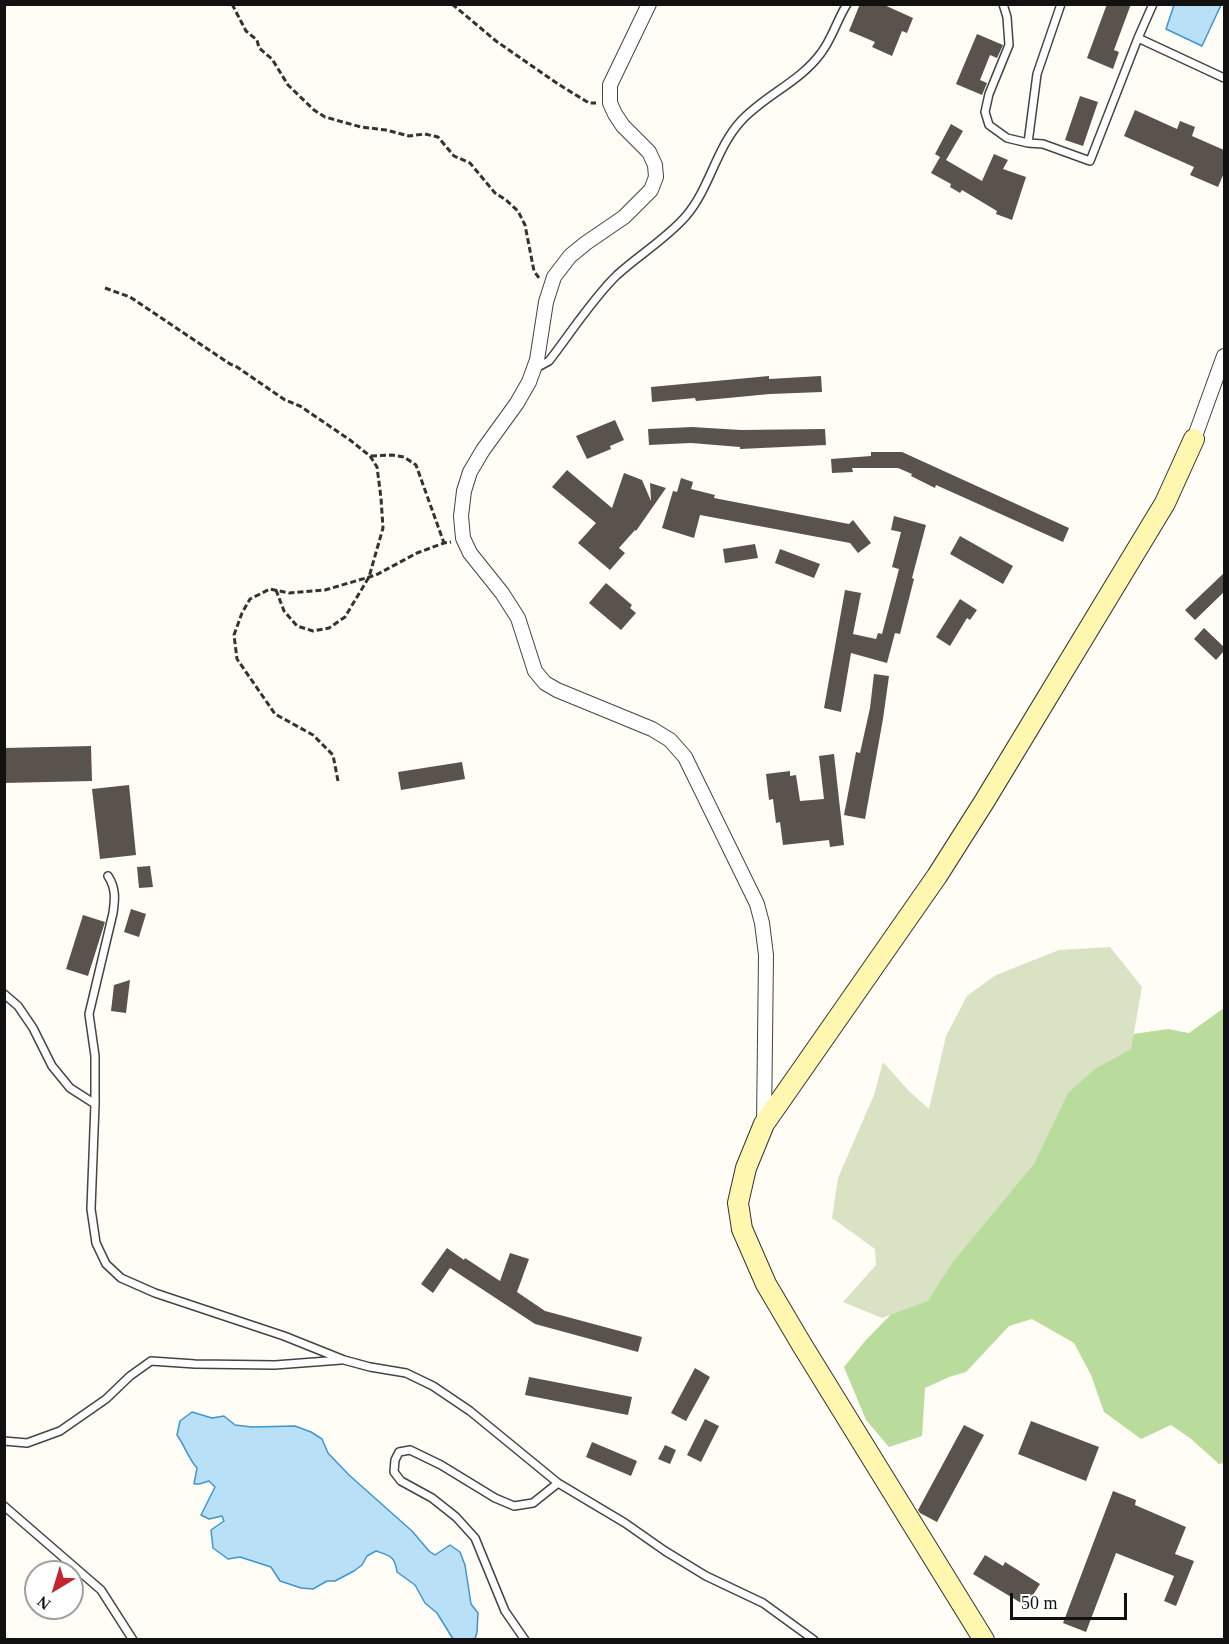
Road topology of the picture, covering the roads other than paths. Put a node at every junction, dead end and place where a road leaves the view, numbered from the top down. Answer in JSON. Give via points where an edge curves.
{"nodes":[{"id":1,"x":649,"y":4,"type":"edge"},
{"id":2,"x":847,"y":4,"type":"edge"},
{"id":3,"x":1003,"y":4,"type":"edge"},
{"id":4,"x":1061,"y":4,"type":"edge"},
{"id":5,"x":1153,"y":4,"type":"edge"},
{"id":6,"x":1138,"y":38,"type":"junction"},
{"id":7,"x":1224,"y":78,"type":"edge"},
{"id":8,"x":1028,"y":143,"type":"junction"},
{"id":9,"x":1224,"y":356,"type":"edge"},
{"id":10,"x":534,"y":369,"type":"junction"},
{"id":11,"x":1194,"y":439,"type":"joint"},
{"id":12,"x":108,"y":876,"type":"dead end"},
{"id":13,"x":4,"y":994,"type":"edge"},
{"id":14,"x":95,"y":1104,"type":"junction"},
{"id":15,"x":764,"y":1124,"type":"junction"},
{"id":16,"x":344,"y":1360,"type":"junction"},
{"id":17,"x":4,"y":1440,"type":"edge"},
{"id":18,"x":558,"y":1483,"type":"junction"},
{"id":19,"x":4,"y":1506,"type":"edge"},
{"id":20,"x":133,"y":1640,"type":"edge"},
{"id":21,"x":525,"y":1640,"type":"edge"},
{"id":22,"x":814,"y":1640,"type":"edge"},
{"id":23,"x":984,"y":1640,"type":"edge"}],
"edges":[{"from":1,"to":10,"type":"street","via":[[610,85],[610,103],[623,126],[650,153],[656,177],[642,200],[570,256],[554,277]]},
{"from":2,"to":10,"type":"lane","via":[[822,53],[741,121],[721,150],[688,214],[618,274],[549,361]]},
{"from":3,"to":8,"type":"lane","via":[[1009,45],[985,112],[989,125],[998,132]]},
{"from":4,"to":8,"type":"lane","via":[[1037,74]]},
{"from":5,"to":6,"type":"lane"},
{"from":6,"to":7,"type":"lane"},
{"from":6,"to":8,"type":"lane","via":[[1089,161],[1043,144]]},
{"from":9,"to":11,"type":"street"},
{"from":10,"to":15,"type":"street","via":[[517,403],[471,472],[464,491],[463,538],[518,618],[536,671],[545,683],[652,729],[670,740],[685,757],[757,904],[762,922],[766,955]]},
{"from":11,"to":15,"type":"street","via":[[1165,503],[938,876]]},
{"from":12,"to":14,"type":"lane","via":[[116,898],[89,1014],[95,1056]]},
{"from":13,"to":14,"type":"lane","via":[[18,1006],[52,1066],[70,1088]]},
{"from":14,"to":16,"type":"lane","via":[[91,1209],[96,1243],[106,1264],[121,1278],[155,1293]]},
{"from":15,"to":23,"type":"street","via":[[746,1168],[738,1203],[742,1228],[766,1284]]},
{"from":16,"to":17,"type":"lane","via":[[275,1365],[151,1361],[60,1431],[27,1443]]},
{"from":16,"to":18,"type":"lane","via":[[406,1374],[433,1386]]},
{"from":18,"to":21,"type":"lane","via":[[533,1503],[514,1506],[410,1450],[399,1452],[395,1460],[394,1472],[401,1481],[432,1498],[475,1538],[505,1611]]},
{"from":18,"to":22,"type":"lane","via":[[705,1576],[763,1603]]},
{"from":19,"to":20,"type":"lane","via":[[101,1590]]}]}
